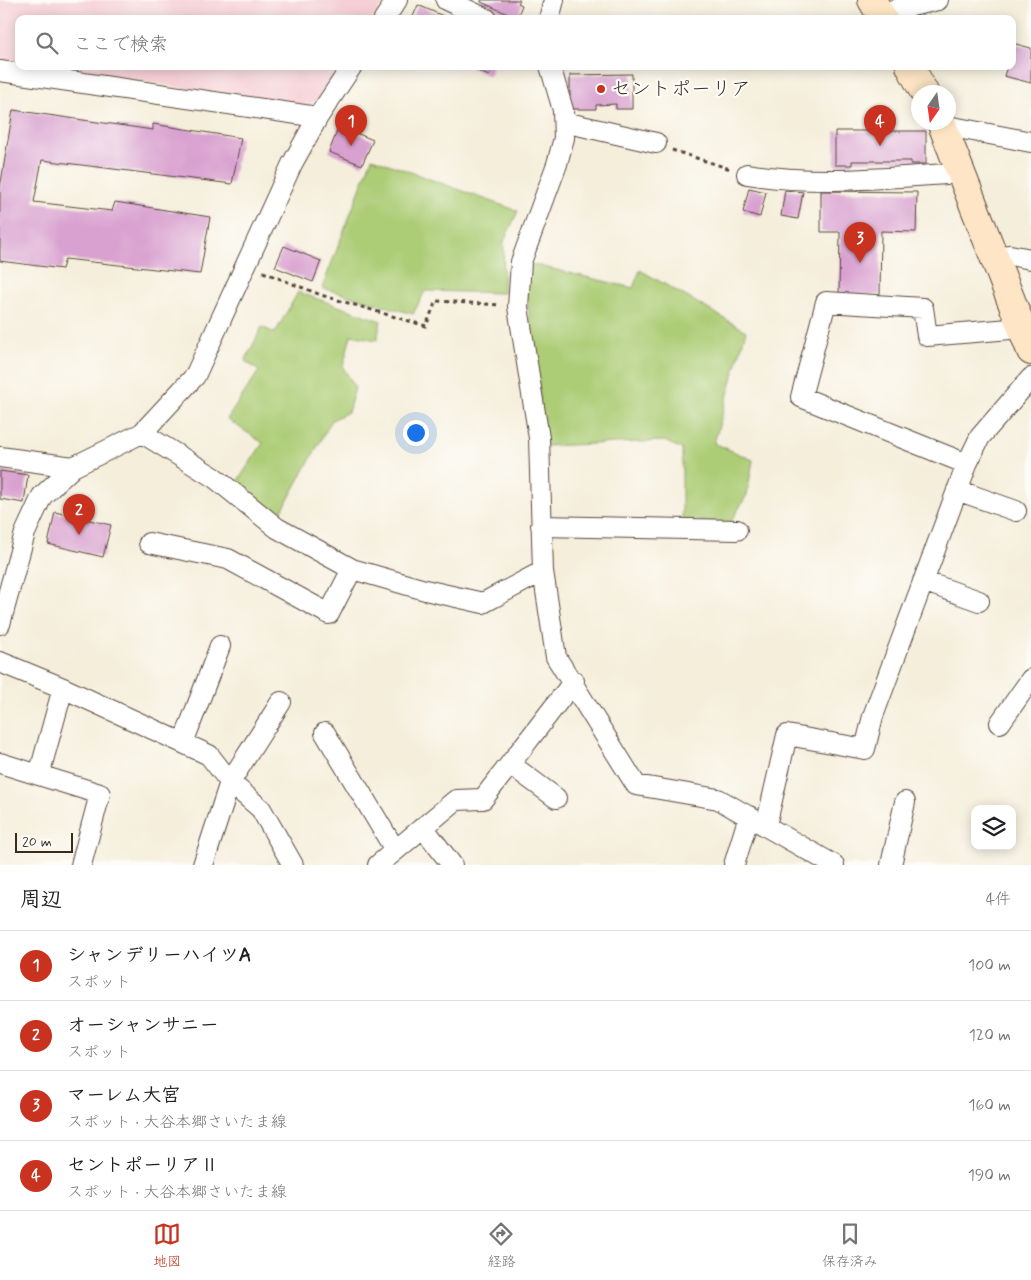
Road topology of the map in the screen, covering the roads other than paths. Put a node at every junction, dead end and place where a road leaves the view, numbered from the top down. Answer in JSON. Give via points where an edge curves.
{"nodes":[{"id":1,"x":397,"y":0,"type":"edge"},
{"id":2,"x":446,"y":0,"type":"edge"},
{"id":3,"x":554,"y":0,"type":"edge"},
{"id":4,"x":938,"y":0,"type":"edge"},
{"id":5,"x":878,"y":10,"type":"edge"},
{"id":6,"x":387,"y":15,"type":"edge"},
{"id":7,"x":478,"y":15,"type":"edge"},
{"id":8,"x":550,"y":15,"type":"edge"},
{"id":9,"x":349,"y":70,"type":"edge"},
{"id":10,"x":551,"y":70,"type":"edge"},
{"id":11,"x":912,"y":70,"type":"edge"},
{"id":12,"x":0,"y":71,"type":"edge"},
{"id":13,"x":920,"y":85,"type":"edge"},
{"id":14,"x":318,"y":117,"type":"junction"},
{"id":15,"x":564,"y":122,"type":"junction"},
{"id":16,"x":956,"y":127,"type":"edge"},
{"id":17,"x":945,"y":130,"type":"edge"},
{"id":18,"x":1031,"y":142,"type":"edge"},
{"id":19,"x":656,"y":143,"type":"road end"},
{"id":20,"x":748,"y":174,"type":"road end"},
{"id":21,"x":963,"y":174,"type":"junction"},
{"id":22,"x":995,"y":257,"type":"junction"},
{"id":23,"x":1031,"y":259,"type":"edge"},
{"id":24,"x":1026,"y":340,"type":"edge"},
{"id":25,"x":1031,"y":378,"type":"edge"},
{"id":26,"x":142,"y":433,"type":"junction"},
{"id":27,"x":0,"y":457,"type":"edge"},
{"id":28,"x":967,"y":464,"type":"junction"},
{"id":29,"x":73,"y":467,"type":"junction"},
{"id":30,"x":957,"y":490,"type":"junction"},
{"id":31,"x":1016,"y":511,"type":"dead end"},
{"id":32,"x":541,"y":526,"type":"junction"},
{"id":33,"x":737,"y":530,"type":"dead end"},
{"id":34,"x":149,"y":543,"type":"dead end"},
{"id":35,"x":352,"y":569,"type":"junction"},
{"id":36,"x":543,"y":571,"type":"junction"},
{"id":37,"x":923,"y":581,"type":"junction"},
{"id":38,"x":979,"y":601,"type":"dead end"},
{"id":39,"x":0,"y":624,"type":"edge"},
{"id":40,"x":220,"y":646,"type":"dead end"},
{"id":41,"x":0,"y":662,"type":"edge"},
{"id":42,"x":1031,"y":679,"type":"edge"},
{"id":43,"x":574,"y":681,"type":"junction"},
{"id":44,"x":63,"y":688,"type":"junction"},
{"id":45,"x":281,"y":702,"type":"dead end"},
{"id":46,"x":1000,"y":723,"type":"dead end"},
{"id":47,"x":325,"y":734,"type":"dead end"},
{"id":48,"x":183,"y":743,"type":"junction"},
{"id":49,"x":0,"y":763,"type":"edge"},
{"id":50,"x":510,"y":764,"type":"junction"},
{"id":51,"x":39,"y":775,"type":"junction"},
{"id":52,"x":230,"y":782,"type":"junction"},
{"id":53,"x":556,"y":798,"type":"dead end"},
{"id":54,"x":905,"y":802,"type":"dead end"},
{"id":55,"x":757,"y":821,"type":"junction"},
{"id":56,"x":423,"y":828,"type":"junction"},
{"id":57,"x":395,"y":850,"type":"junction"},
{"id":58,"x":813,"y":860,"type":"edge"},
{"id":59,"x":81,"y":865,"type":"edge"},
{"id":60,"x":203,"y":865,"type":"edge"},
{"id":61,"x":293,"y":865,"type":"edge"},
{"id":62,"x":379,"y":865,"type":"edge"},
{"id":63,"x":452,"y":865,"type":"edge"},
{"id":64,"x":734,"y":865,"type":"edge"},
{"id":65,"x":834,"y":865,"type":"edge"},
{"id":66,"x":891,"y":865,"type":"edge"}],
"edges":[{"from":1,"to":6,"type":"street"},
{"from":2,"to":7,"type":"street"},
{"from":3,"to":8,"type":"street"},
{"from":4,"to":5,"type":"street"},
{"from":9,"to":14,"type":"street"},
{"from":10,"to":15,"type":"street"},
{"from":11,"to":13,"type":"main road"},
{"from":12,"to":14,"type":"street"},
{"from":14,"to":26,"type":"street","via":[[292,164],[195,376]]},
{"from":15,"to":19,"type":"street"},
{"from":15,"to":32,"type":"street","via":[[564,138],[557,164],[521,262],[518,307],[539,438]]},
{"from":16,"to":18,"type":"street"},
{"from":17,"to":21,"type":"main road"},
{"from":20,"to":21,"type":"street","via":[[775,179],[822,180]]},
{"from":21,"to":22,"type":"main road"},
{"from":22,"to":23,"type":"street","via":[[1010,255]]},
{"from":22,"to":24,"type":"main road"},
{"from":24,"to":28,"type":"street","via":[[927,336],[923,308],[826,302],[801,397]]},
{"from":25,"to":28,"type":"street","via":[[980,437]]},
{"from":26,"to":29,"type":"street"},
{"from":26,"to":35,"type":"street","via":[[214,478],[277,528]]},
{"from":27,"to":29,"type":"street"},
{"from":28,"to":30,"type":"street"},
{"from":29,"to":39,"type":"street","via":[[42,496],[24,533]]},
{"from":30,"to":31,"type":"street"},
{"from":30,"to":37,"type":"street"},
{"from":32,"to":33,"type":"street"},
{"from":32,"to":36,"type":"street"},
{"from":34,"to":35,"type":"street","via":[[228,559],[329,614]]},
{"from":35,"to":36,"type":"street","via":[[483,603]]},
{"from":36,"to":43,"type":"street","via":[[556,657]]},
{"from":37,"to":38,"type":"street"},
{"from":37,"to":55,"type":"street","via":[[865,749],[786,735]]},
{"from":40,"to":48,"type":"street"},
{"from":41,"to":44,"type":"street"},
{"from":42,"to":46,"type":"street"},
{"from":43,"to":50,"type":"street"},
{"from":43,"to":55,"type":"street","via":[[636,785],[718,799]]},
{"from":44,"to":48,"type":"street"},
{"from":44,"to":51,"type":"street"},
{"from":45,"to":52,"type":"street"},
{"from":47,"to":57,"type":"street"},
{"from":48,"to":52,"type":"street","via":[[209,755]]},
{"from":49,"to":51,"type":"street"},
{"from":50,"to":53,"type":"street"},
{"from":50,"to":56,"type":"street","via":[[483,799],[456,800]]},
{"from":51,"to":59,"type":"street","via":[[100,794]]},
{"from":52,"to":60,"type":"street"},
{"from":52,"to":61,"type":"street","via":[[261,808]]},
{"from":54,"to":66,"type":"street"},
{"from":55,"to":58,"type":"street"},
{"from":55,"to":64,"type":"street"},
{"from":56,"to":57,"type":"street"},
{"from":56,"to":63,"type":"street"},
{"from":57,"to":62,"type":"street"},
{"from":58,"to":65,"type":"street"}]}
